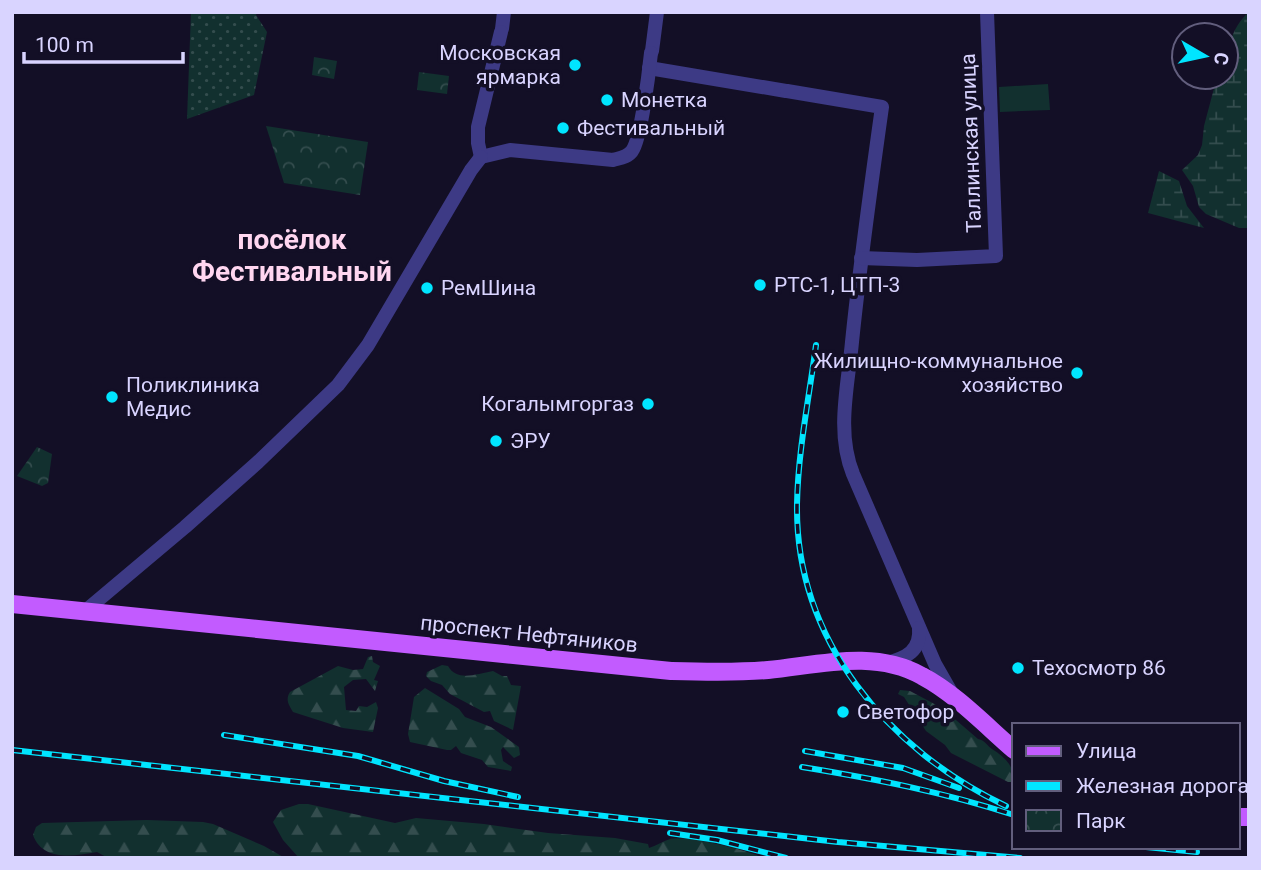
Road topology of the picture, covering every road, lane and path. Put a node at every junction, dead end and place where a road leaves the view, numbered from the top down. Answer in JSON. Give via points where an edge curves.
{"nodes":[{"id":1,"x":504,"y":12,"type":"edge"},
{"id":2,"x":657,"y":12,"type":"edge"},
{"id":3,"x":987,"y":12,"type":"edge"},
{"id":4,"x":651,"y":57,"type":"junction"},
{"id":5,"x":481,"y":157,"type":"junction"},
{"id":6,"x":861,"y":258,"type":"junction"},
{"id":7,"x":119,"y":585,"type":"junction"},
{"id":8,"x":12,"y":604,"type":"edge"},
{"id":9,"x":84,"y":612,"type":"junction"},
{"id":10,"x":128,"y":616,"type":"junction"},
{"id":11,"x":919,"y":627,"type":"junction"},
{"id":12,"x":887,"y":663,"type":"junction"},
{"id":13,"x":956,"y":699,"type":"junction"},
{"id":14,"x":1012,"y":748,"type":"edge"}],
"edges":[{"from":1,"to":5,"type":"street","via":[[478,127]]},
{"from":2,"to":4,"type":"street"},
{"from":3,"to":6,"type":"street","name":"Таллинская улица","via":[[996,256]]},
{"from":4,"to":5,"type":"street","via":[[638,137],[627,156],[613,160],[510,150]]},
{"from":4,"to":6,"type":"street","via":[[786,91],[882,107]]},
{"from":5,"to":7,"type":"street","via":[[368,345],[338,385]]},
{"from":6,"to":11,"type":"street","via":[[844,446]]},
{"from":7,"to":9,"type":"street"},
{"from":7,"to":10,"type":"street","via":[[117,606]]},
{"from":8,"to":9,"type":"main road","name":"проспект Нефтяников"},
{"from":9,"to":10,"type":"main road","name":"проспект Нефтяников"},
{"from":10,"to":12,"type":"main road","name":"проспект Нефтяников","via":[[671,671],[740,672],[851,660]]},
{"from":11,"to":12,"type":"street","via":[[919,642],[912,653]]},
{"from":11,"to":13,"type":"street"},
{"from":12,"to":13,"type":"main road","name":"проспект Нефтяников","via":[[922,675]]},
{"from":13,"to":14,"type":"main road","name":"проспект Нефтяников"}]}
